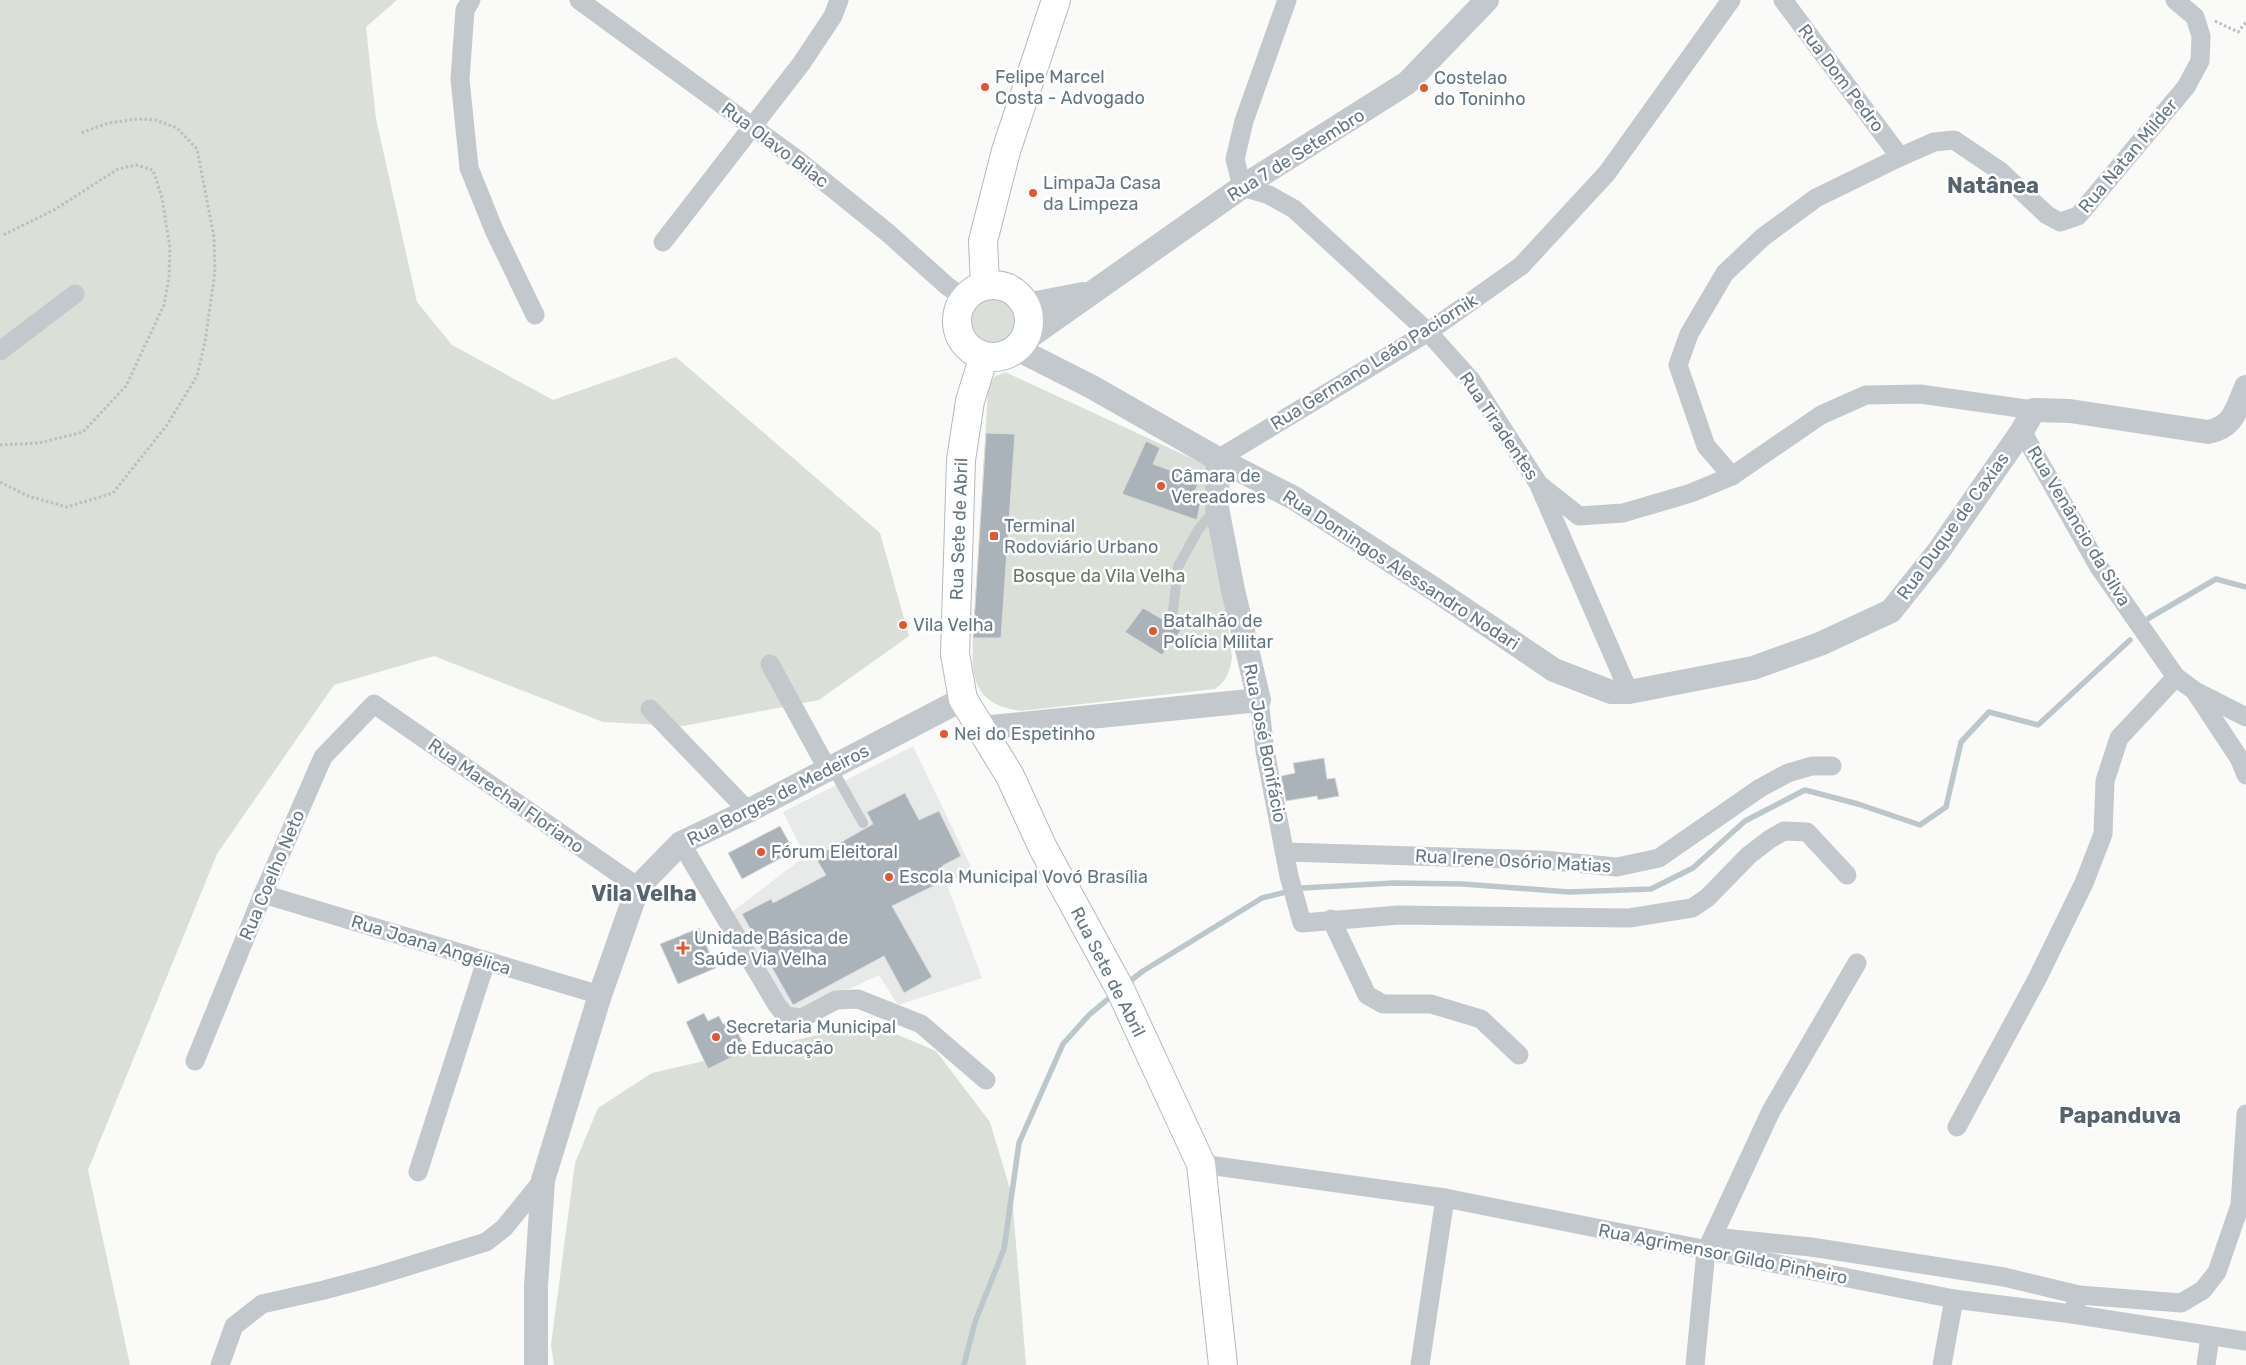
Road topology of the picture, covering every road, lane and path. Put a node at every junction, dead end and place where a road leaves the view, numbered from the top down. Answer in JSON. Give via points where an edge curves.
{"nodes":[{"id":1,"x":471,"y":0,"type":"edge"},
{"id":2,"x":579,"y":0,"type":"edge"},
{"id":3,"x":838,"y":0,"type":"edge"},
{"id":4,"x":1056,"y":0,"type":"edge"},
{"id":5,"x":1286,"y":0,"type":"edge"},
{"id":6,"x":1487,"y":0,"type":"edge"},
{"id":7,"x":1731,"y":0,"type":"edge"},
{"id":8,"x":1782,"y":0,"type":"edge"},
{"id":9,"x":2175,"y":0,"type":"edge"},
{"id":10,"x":2195,"y":17,"type":"junction"},
{"id":11,"x":2246,"y":22,"type":"edge"},
{"id":12,"x":751,"y":125,"type":"junction"},
{"id":13,"x":80,"y":133,"type":"dead end"},
{"id":14,"x":1900,"y":157,"type":"junction"},
{"id":15,"x":1242,"y":187,"type":"junction"},
{"id":16,"x":3,"y":235,"type":"dead end"},
{"id":17,"x":664,"y":242,"type":"dead end"},
{"id":18,"x":975,"y":292,"type":"junction"},
{"id":19,"x":1090,"y":293,"type":"junction"},
{"id":20,"x":75,"y":294,"type":"dead end"},
{"id":21,"x":1026,"y":305,"type":"junction"},
{"id":22,"x":535,"y":315,"type":"dead end"},
{"id":23,"x":1428,"y":332,"type":"junction"},
{"id":24,"x":1021,"y":344,"type":"junction"},
{"id":25,"x":0,"y":351,"type":"edge"},
{"id":26,"x":984,"y":356,"type":"junction"},
{"id":27,"x":2246,"y":387,"type":"edge"},
{"id":28,"x":2034,"y":410,"type":"junction"},
{"id":29,"x":2022,"y":432,"type":"junction"},
{"id":30,"x":0,"y":445,"type":"edge"},
{"id":31,"x":1218,"y":459,"type":"junction"},
{"id":32,"x":1732,"y":476,"type":"junction"},
{"id":33,"x":0,"y":482,"type":"edge"},
{"id":34,"x":1538,"y":484,"type":"junction"},
{"id":35,"x":1217,"y":508,"type":"junction"},
{"id":36,"x":1174,"y":611,"type":"dead end"},
{"id":37,"x":770,"y":664,"type":"dead end"},
{"id":38,"x":2176,"y":676,"type":"junction"},
{"id":39,"x":2195,"y":691,"type":"junction"},
{"id":40,"x":1630,"y":692,"type":"junction"},
{"id":41,"x":963,"y":700,"type":"junction"},
{"id":42,"x":1259,"y":700,"type":"junction"},
{"id":43,"x":374,"y":704,"type":"joint"},
{"id":44,"x":650,"y":709,"type":"dead end"},
{"id":45,"x":2246,"y":717,"type":"edge"},
{"id":46,"x":981,"y":728,"type":"junction"},
{"id":47,"x":1832,"y":766,"type":"dead end"},
{"id":48,"x":830,"y":769,"type":"junction"},
{"id":49,"x":2246,"y":775,"type":"edge"},
{"id":50,"x":748,"y":811,"type":"junction"},
{"id":51,"x":863,"y":823,"type":"dead end"},
{"id":52,"x":681,"y":843,"type":"junction"},
{"id":53,"x":1286,"y":852,"type":"junction"},
{"id":54,"x":1847,"y":875,"type":"dead end"},
{"id":55,"x":638,"y":888,"type":"junction"},
{"id":56,"x":263,"y":894,"type":"junction"},
{"id":57,"x":1331,"y":919,"type":"junction"},
{"id":58,"x":486,"y":961,"type":"junction"},
{"id":59,"x":1857,"y":963,"type":"dead end"},
{"id":60,"x":600,"y":995,"type":"junction"},
{"id":61,"x":1519,"y":1055,"type":"dead end"},
{"id":62,"x":195,"y":1061,"type":"dead end"},
{"id":63,"x":986,"y":1080,"type":"dead end"},
{"id":64,"x":2246,"y":1114,"type":"edge"},
{"id":65,"x":1957,"y":1127,"type":"dead end"},
{"id":66,"x":1201,"y":1164,"type":"junction"},
{"id":67,"x":418,"y":1172,"type":"dead end"},
{"id":68,"x":543,"y":1180,"type":"junction"},
{"id":69,"x":1445,"y":1198,"type":"junction"},
{"id":70,"x":1709,"y":1244,"type":"junction"},
{"id":71,"x":2079,"y":1295,"type":"junction"},
{"id":72,"x":1954,"y":1298,"type":"junction"},
{"id":73,"x":2072,"y":1314,"type":"junction"},
{"id":74,"x":2210,"y":1336,"type":"junction"},
{"id":75,"x":2246,"y":1341,"type":"edge"},
{"id":76,"x":220,"y":1365,"type":"edge"},
{"id":77,"x":536,"y":1365,"type":"edge"},
{"id":78,"x":1224,"y":1365,"type":"edge"},
{"id":79,"x":1420,"y":1365,"type":"edge"},
{"id":80,"x":1695,"y":1365,"type":"edge"},
{"id":81,"x":1942,"y":1365,"type":"edge"},
{"id":82,"x":2206,"y":1365,"type":"edge"}],
"edges":[{"from":1,"to":22,"type":"street","via":[[465,10],[460,79],[470,168],[494,230]]},
{"from":2,"to":12,"type":"street","name":"Rua Olavo Bilac"},
{"from":3,"to":12,"type":"street","via":[[833,16],[801,64]]},
{"from":4,"to":18,"type":"main road","via":[[1006,152],[983,241]]},
{"from":5,"to":15,"type":"street","via":[[1244,121],[1235,159]]},
{"from":6,"to":15,"type":"street","name":"Rua 7 de Setembro","via":[[1407,83]]},
{"from":7,"to":23,"type":"street","name":"Rua Germano Leão Paciornik","via":[[1607,173],[1520,266]]},
{"from":8,"to":14,"type":"street","name":"Rua Dom Pedro"},
{"from":9,"to":10,"type":"street"},
{"from":10,"to":11,"type":"path","via":[[2221,23],[2238,32]]},
{"from":10,"to":14,"type":"street","name":"Rua Natan Milder","via":[[2201,36],[2200,61],[2186,87],[2078,216],[2060,222],[2047,215],[2000,171],[1954,140],[1934,142]]},
{"from":12,"to":17,"type":"street"},
{"from":12,"to":18,"type":"street","name":"Rua Olavo Bilac","via":[[873,220],[947,286]]},
{"from":13,"to":33,"type":"path","via":[[108,123],[156,120],[177,128],[197,149],[214,237],[215,272],[205,342],[197,376],[167,425],[113,493],[67,507],[28,496]]},
{"from":14,"to":32,"type":"street","name":"Rua Natan Milder","via":[[1816,198],[1763,237],[1725,272],[1689,334],[1678,365],[1706,446]]},
{"from":15,"to":19,"type":"street","name":"Rua 7 de Setembro"},
{"from":15,"to":23,"type":"street","name":"Rua Tiradentes","via":[[1294,209]]},
{"from":16,"to":30,"type":"path","via":[[54,210],[118,169],[136,165],[153,170],[162,198],[170,248],[164,305],[126,386],[83,432],[39,443]]},
{"from":18,"to":21,"type":"main road","via":[[998,285],[1010,288]]},
{"from":18,"to":26,"type":"main road","via":[[958,309],[956,321],[964,344]]},
{"from":19,"to":21,"type":"street","name":"Rua 7 de Setembro"},
{"from":19,"to":24,"type":"street","name":"Rua 7 de Setembro"},
{"from":20,"to":25,"type":"street"},
{"from":21,"to":24,"type":"main road","via":[[1029,329]]},
{"from":23,"to":31,"type":"street","name":"Rua Germano Leão Paciornik"},
{"from":23,"to":34,"type":"street","name":"Rua Tiradentes","via":[[1471,380]]},
{"from":24,"to":26,"type":"main road","via":[[1007,355]]},
{"from":24,"to":31,"type":"street","name":"Rua Domingos Alessandro Nodari"},
{"from":26,"to":41,"type":"main road","name":"Rua Sete de Abril","via":[[970,401],[961,460],[955,654]]},
{"from":27,"to":28,"type":"street","via":[[2232,420],[2220,430],[2208,432],[2070,411]]},
{"from":28,"to":29,"type":"street","name":"Rua Duque de Caxias"},
{"from":28,"to":32,"type":"street","via":[[1920,394],[1866,396],[1821,415]]},
{"from":29,"to":38,"type":"street","name":"Rua Venâncio da Silva","via":[[2099,567]]},
{"from":29,"to":40,"type":"street","name":"Rua Duque de Caxias","via":[[1938,552],[1891,611],[1820,644],[1753,668]]},
{"from":31,"to":35,"type":"street","name":"Rua José Bonifácio"},
{"from":31,"to":40,"type":"street","name":"Rua Domingos Alessandro Nodari","via":[[1294,498],[1554,670],[1611,692]]},
{"from":32,"to":34,"type":"street","via":[[1691,494],[1623,513],[1579,516]]},
{"from":34,"to":40,"type":"street","name":"Rua Tiradentes"},
{"from":35,"to":36,"type":"lane","via":[[1198,530],[1178,567]]},
{"from":35,"to":42,"type":"street","name":"Rua José Bonifácio"},
{"from":37,"to":48,"type":"street"},
{"from":38,"to":39,"type":"street","name":"Rua Venâncio da Silva"},
{"from":38,"to":65,"type":"street","via":[[2119,738],[2105,781],[2103,834],[2084,883],[2037,979]]},
{"from":39,"to":45,"type":"street","name":"Rua Venâncio da Silva"},
{"from":39,"to":49,"type":"street","via":[[2239,758]]},
{"from":41,"to":46,"type":"main road","name":"Rua Sete de Abril"},
{"from":41,"to":48,"type":"street","name":"Rua Borges de Medeiros"},
{"from":42,"to":46,"type":"street"},
{"from":42,"to":53,"type":"street","name":"Rua José Bonifácio","via":[[1265,752]]},
{"from":43,"to":55,"type":"street","name":"Rua Marechal Floriano"},
{"from":43,"to":56,"type":"street","name":"Rua Coelho Neto","via":[[324,757]]},
{"from":44,"to":50,"type":"street"},
{"from":46,"to":66,"type":"main road","name":"Rua Sete de Abril","via":[[1010,776],[1043,848],[1120,989]]},
{"from":47,"to":53,"type":"street","name":"Rua Irene Osório Matias","via":[[1812,766],[1788,773],[1760,788],[1659,858],[1618,867],[1544,860]]},
{"from":48,"to":50,"type":"street","name":"Rua Borges de Medeiros"},
{"from":48,"to":51,"type":"lane"},
{"from":50,"to":52,"type":"street","name":"Rua Borges de Medeiros"},
{"from":52,"to":55,"type":"street","name":"Rua Borges de Medeiros"},
{"from":52,"to":63,"type":"street","via":[[786,1016],[802,1018],[836,1000],[858,999],[921,1024]]},
{"from":53,"to":57,"type":"street","name":"Rua José Bonifácio","via":[[1302,923]]},
{"from":54,"to":57,"type":"street","via":[[1807,832],[1784,831],[1748,855],[1707,898],[1692,908],[1629,918],[1399,915]]},
{"from":55,"to":60,"type":"street","name":"Rua Borges de Medeiros"},
{"from":56,"to":58,"type":"street","name":"Rua Joana Angélica"},
{"from":56,"to":62,"type":"street","name":"Rua Coelho Neto"},
{"from":57,"to":61,"type":"street","via":[[1368,995],[1383,1004],[1432,1004],[1481,1019]]},
{"from":58,"to":60,"type":"street","name":"Rua Joana Angélica"},
{"from":58,"to":67,"type":"street"},
{"from":59,"to":70,"type":"street","via":[[1771,1111]]},
{"from":60,"to":68,"type":"street","name":"Rua Borges de Medeiros"},
{"from":64,"to":71,"type":"street","via":[[2240,1205],[2217,1272],[2203,1290],[2181,1303]]},
{"from":66,"to":69,"type":"street","name":"Rua Agrimensor Gildo Pinheiro"},
{"from":66,"to":78,"type":"main road","name":"Rua Sete de Abril"},
{"from":68,"to":76,"type":"street","via":[[504,1228],[486,1242],[376,1276],[262,1304],[234,1326]]},
{"from":68,"to":77,"type":"street","name":"Rua Borges de Medeiros","via":[[536,1286]]},
{"from":69,"to":70,"type":"street","name":"Rua Agrimensor Gildo Pinheiro"},
{"from":69,"to":79,"type":"street"},
{"from":70,"to":71,"type":"street","via":[[1811,1247],[2004,1277]]},
{"from":70,"to":72,"type":"street","name":"Rua Agrimensor Gildo Pinheiro"},
{"from":70,"to":80,"type":"street"},
{"from":71,"to":73,"type":"street"},
{"from":72,"to":73,"type":"street","name":"Rua Agrimensor Gildo Pinheiro"},
{"from":72,"to":81,"type":"street"},
{"from":73,"to":74,"type":"street","name":"Rua Agrimensor Gildo Pinheiro"},
{"from":74,"to":75,"type":"street","name":"Rua Agrimensor Gildo Pinheiro"},
{"from":74,"to":82,"type":"street"}]}
